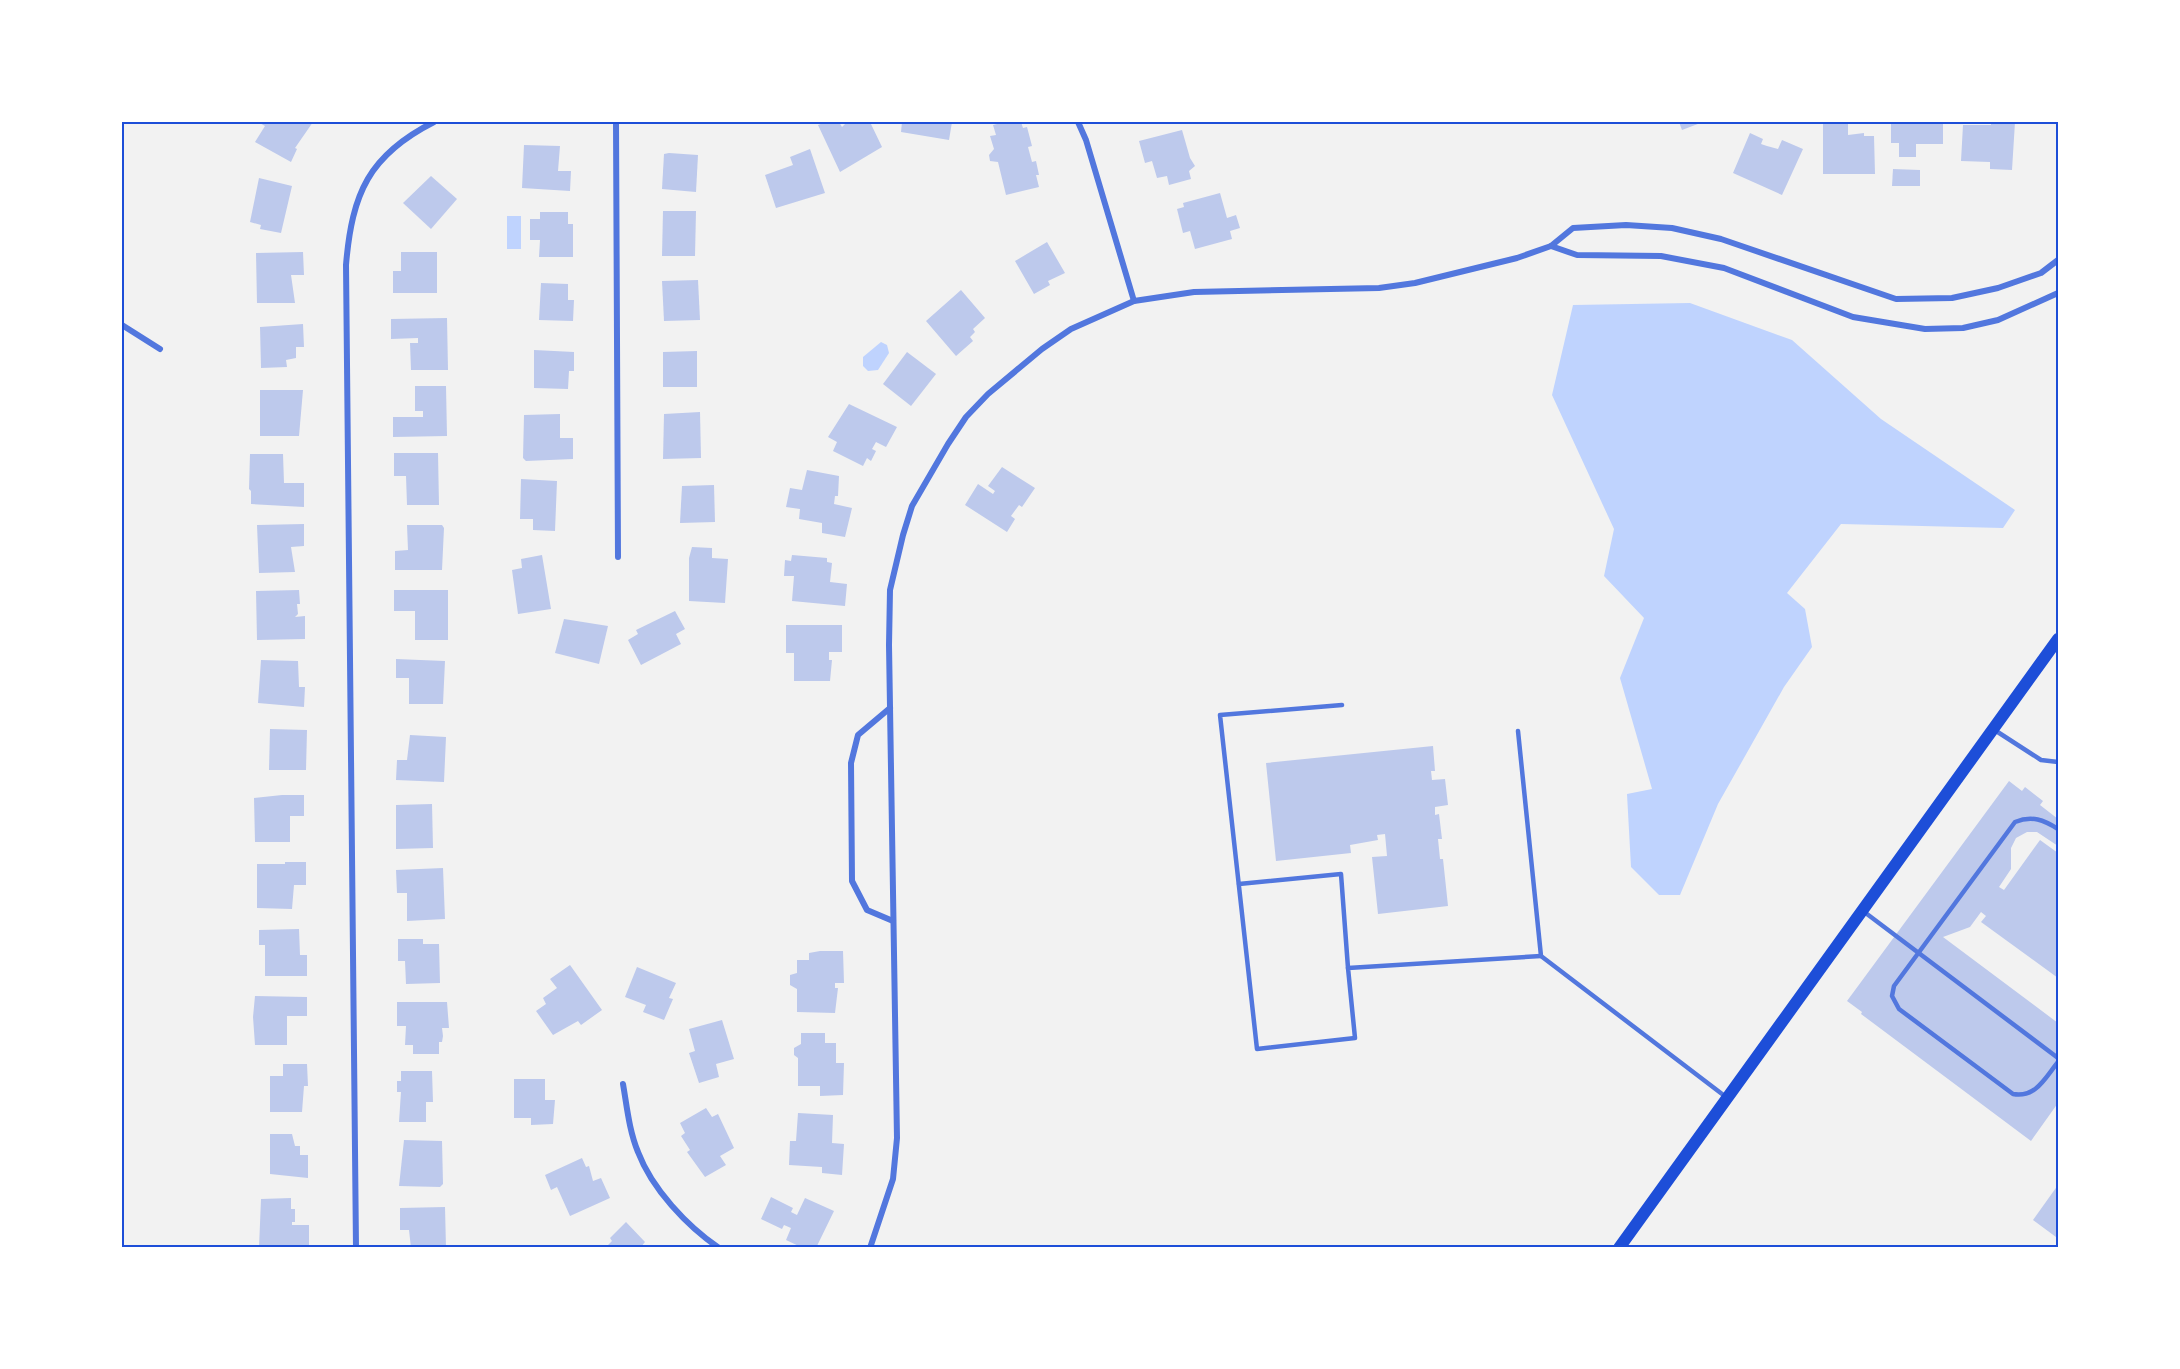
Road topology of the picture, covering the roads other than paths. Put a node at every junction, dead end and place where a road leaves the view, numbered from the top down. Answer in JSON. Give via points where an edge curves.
{"nodes":[{"id":1,"x":435,"y":122,"type":"edge"},
{"id":2,"x":616,"y":122,"type":"edge"},
{"id":3,"x":1078,"y":122,"type":"edge"},
{"id":4,"x":1551,"y":246,"type":"junction"},
{"id":5,"x":2058,"y":260,"type":"edge"},
{"id":6,"x":2058,"y":293,"type":"edge"},
{"id":7,"x":1134,"y":301,"type":"junction"},
{"id":8,"x":122,"y":326,"type":"edge"},
{"id":9,"x":160,"y":349,"type":"dead end"},
{"id":10,"x":618,"y":557,"type":"dead end"},
{"id":11,"x":2058,"y":639,"type":"edge"},
{"id":12,"x":1342,"y":705,"type":"dead end"},
{"id":13,"x":890,"y":708,"type":"junction"},
{"id":14,"x":1993,"y":729,"type":"junction"},
{"id":15,"x":1518,"y":731,"type":"dead end"},
{"id":16,"x":2058,"y":762,"type":"edge"},
{"id":17,"x":2058,"y":829,"type":"edge"},
{"id":18,"x":1239,"y":884,"type":"junction"},
{"id":19,"x":1863,"y":911,"type":"junction"},
{"id":20,"x":893,"y":921,"type":"junction"},
{"id":21,"x":1920,"y":952,"type":"junction"},
{"id":22,"x":1541,"y":956,"type":"junction"},
{"id":23,"x":1348,"y":968,"type":"junction"},
{"id":24,"x":2058,"y":1060,"type":"edge"},
{"id":25,"x":623,"y":1084,"type":"dead end"},
{"id":26,"x":1728,"y":1098,"type":"junction"},
{"id":27,"x":356,"y":1248,"type":"edge"},
{"id":28,"x":719,"y":1248,"type":"edge"},
{"id":29,"x":870,"y":1248,"type":"edge"},
{"id":30,"x":1619,"y":1248,"type":"edge"}],
"edges":[{"from":1,"to":27,"type":"street","via":[[416,131],[379,160],[367,179],[351,220],[346,265]]},
{"from":2,"to":10,"type":"street"},
{"from":3,"to":7,"type":"street"},
{"from":4,"to":5,"type":"street","via":[[1573,228],[1672,228],[1750,248],[1896,299],[1952,298],[1998,288],[2041,273]]},
{"from":4,"to":6,"type":"street","via":[[1577,255],[1661,256],[1724,268],[1853,317],[1925,329],[1963,328],[1998,320]]},
{"from":4,"to":7,"type":"street","via":[[1484,268],[1379,288],[1194,292]]},
{"from":7,"to":13,"type":"street","via":[[1071,329],[1016,370],[966,417],[928,475],[912,506],[893,571]]},
{"from":8,"to":9,"type":"street"},
{"from":11,"to":14,"type":"main road"},
{"from":12,"to":18,"type":"lane","via":[[1220,715]]},
{"from":13,"to":20,"type":"street"},
{"from":13,"to":20,"type":"street","via":[[858,735],[851,763],[852,881],[867,910]]},
{"from":14,"to":16,"type":"lane","via":[[2041,759]]},
{"from":14,"to":19,"type":"main road"},
{"from":15,"to":22,"type":"lane"},
{"from":17,"to":21,"type":"lane","via":[[2044,820],[2026,817],[2015,822]]},
{"from":18,"to":23,"type":"lane","via":[[1341,874]]},
{"from":18,"to":23,"type":"lane","via":[[1257,1049],[1355,1038]]},
{"from":19,"to":21,"type":"lane"},
{"from":19,"to":26,"type":"main road"},
{"from":20,"to":29,"type":"street","via":[[897,1138],[893,1179]]},
{"from":21,"to":24,"type":"lane"},
{"from":21,"to":24,"type":"lane","via":[[1894,986],[1892,996],[1899,1010],[2013,1094],[2025,1096],[2034,1092]]},
{"from":22,"to":23,"type":"lane"},
{"from":22,"to":26,"type":"lane"},
{"from":25,"to":28,"type":"street","via":[[630,1128],[648,1174],[696,1229]]},
{"from":26,"to":30,"type":"main road"}]}
